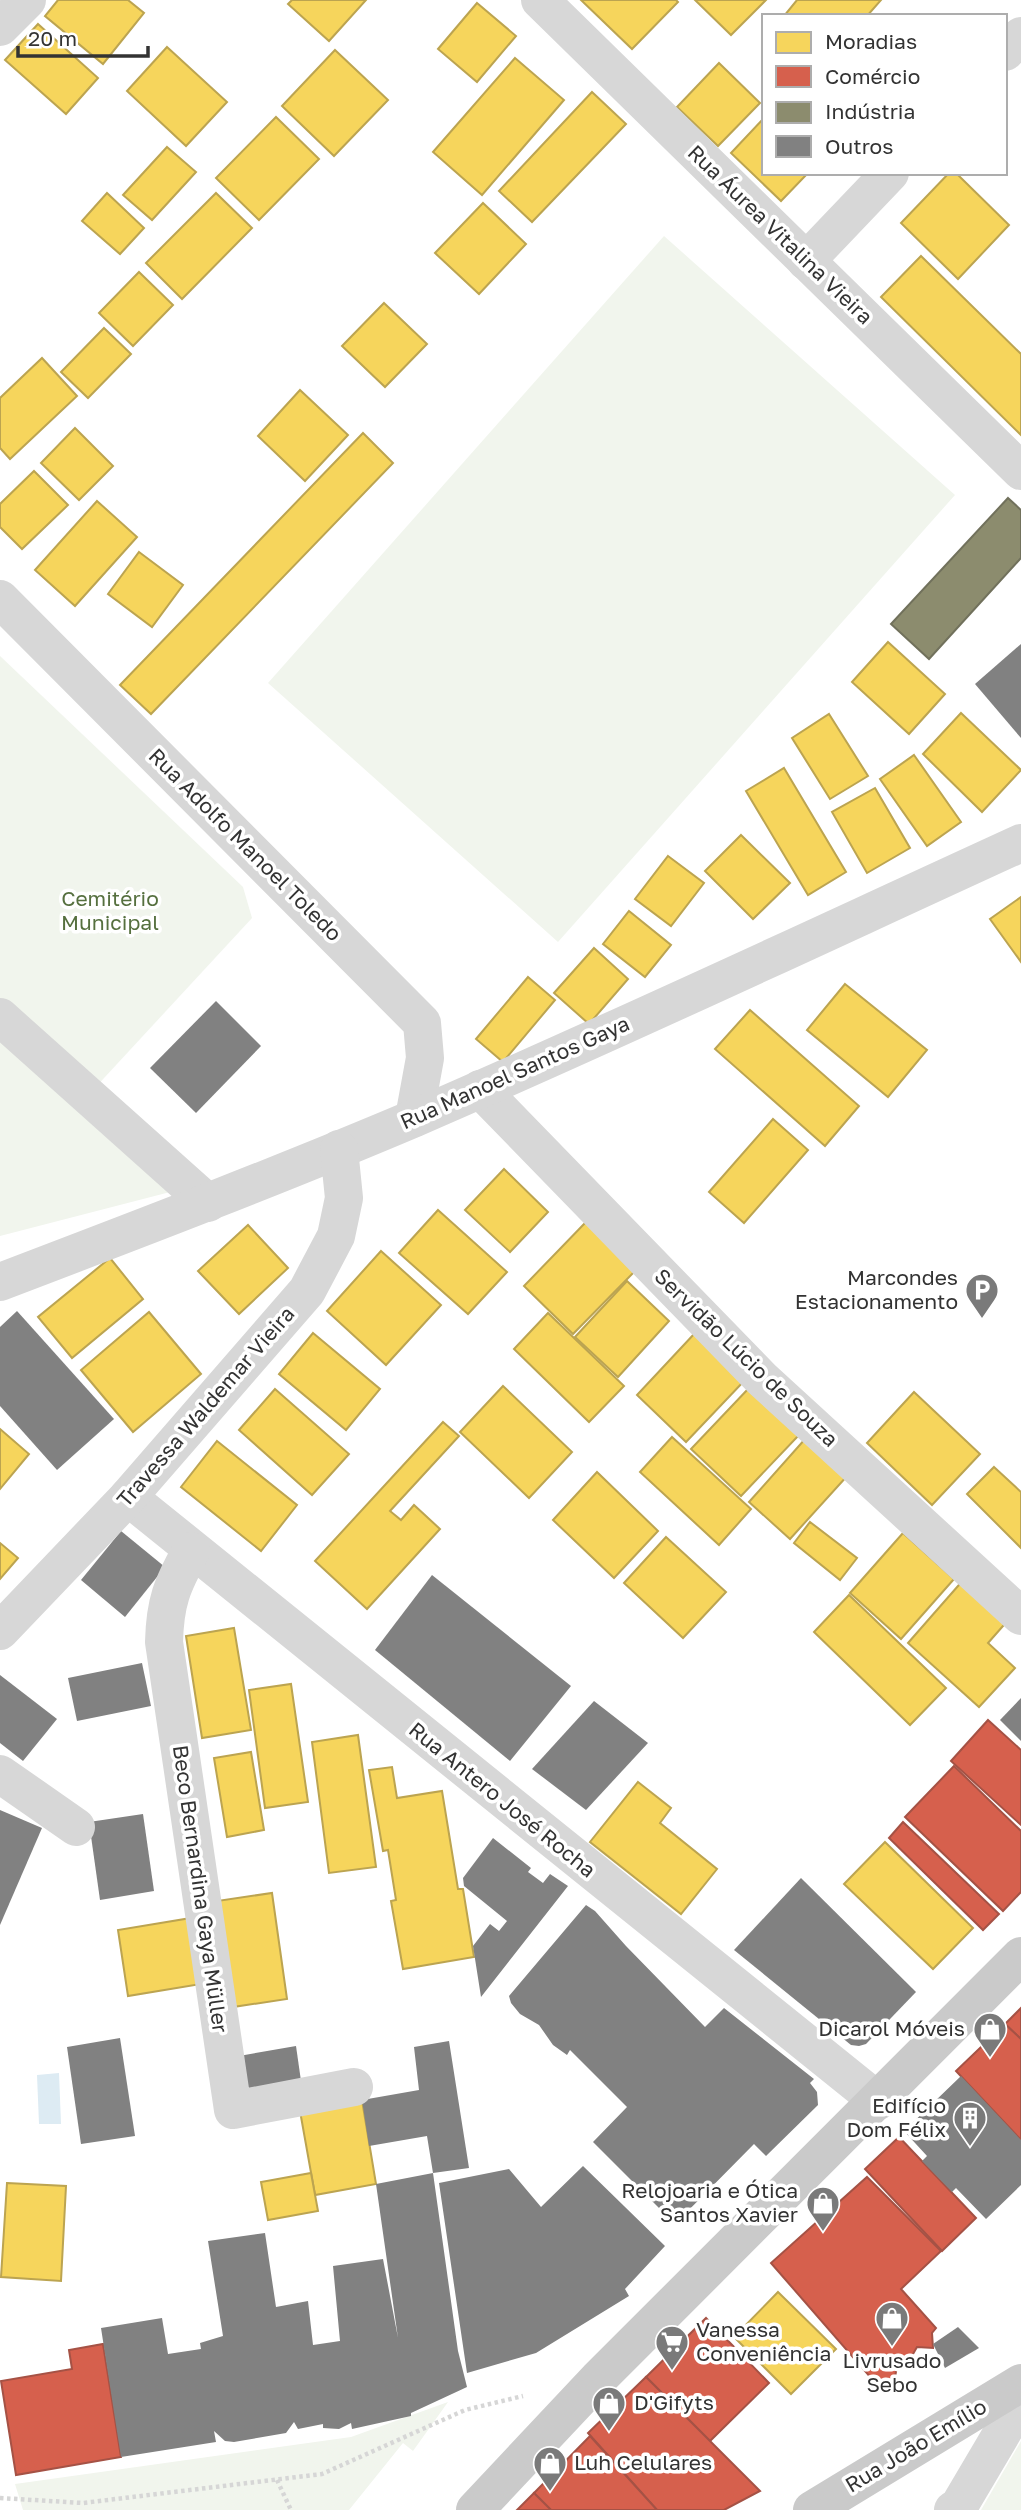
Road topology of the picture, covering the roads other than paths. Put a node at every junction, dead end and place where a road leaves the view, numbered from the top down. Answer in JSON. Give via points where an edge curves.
{"nodes":[{"id":1,"x":27,"y":0,"type":"edge"},
{"id":2,"x":540,"y":0,"type":"edge"},
{"id":3,"x":0,"y":27,"type":"edge"},
{"id":4,"x":1021,"y":36,"type":"edge"},
{"id":5,"x":1007,"y":50,"type":"edge"},
{"id":6,"x":888,"y":175,"type":"edge"},
{"id":7,"x":806,"y":261,"type":"junction"},
{"id":8,"x":1021,"y":471,"type":"edge"},
{"id":9,"x":0,"y":599,"type":"edge"},
{"id":10,"x":1021,"y":843,"type":"edge"},
{"id":11,"x":0,"y":1017,"type":"edge"},
{"id":12,"x":480,"y":1089,"type":"junction"},
{"id":13,"x":414,"y":1118,"type":"junction"},
{"id":14,"x":339,"y":1149,"type":"junction"},
{"id":15,"x":208,"y":1203,"type":"junction"},
{"id":16,"x":0,"y":1282,"type":"edge"},
{"id":17,"x":128,"y":1497,"type":"junction"},
{"id":18,"x":191,"y":1551,"type":"junction"},
{"id":19,"x":1021,"y":1615,"type":"edge"},
{"id":20,"x":0,"y":1631,"type":"edge"},
{"id":21,"x":0,"y":1774,"type":"edge"},
{"id":22,"x":76,"y":1827,"type":"dead end"},
{"id":23,"x":1021,"y":1956,"type":"edge"},
{"id":24,"x":354,"y":2087,"type":"dead end"},
{"id":25,"x":877,"y":2101,"type":"junction"},
{"id":26,"x":1021,"y":2382,"type":"edge"},
{"id":27,"x":1021,"y":2401,"type":"edge"},
{"id":28,"x":484,"y":2501,"type":"edge"},
{"id":29,"x":451,"y":2510,"type":"edge"},
{"id":30,"x":812,"y":2510,"type":"edge"},
{"id":31,"x":953,"y":2510,"type":"edge"}],
"edges":[{"from":1,"to":3,"type":"street"},
{"from":2,"to":7,"type":"street","name":"Rua Áurea Vitalina Vieira"},
{"from":4,"to":5,"type":"street"},
{"from":6,"to":7,"type":"street"},
{"from":7,"to":8,"type":"street","name":"Rua Áurea Vitalina Vieira"},
{"from":9,"to":13,"type":"street","name":"Rua Adolfo Manoel Toledo","via":[[422,1023],[425,1058]]},
{"from":10,"to":12,"type":"street","name":"Rua Manoel Santos Gaya"},
{"from":11,"to":15,"type":"street"},
{"from":12,"to":13,"type":"street","name":"Rua Manoel Santos Gaya"},
{"from":12,"to":19,"type":"street","name":"Servidão Lúcio de Souza","via":[[762,1379]]},
{"from":13,"to":14,"type":"street","name":"Rua Manoel Santos Gaya"},
{"from":14,"to":15,"type":"street","name":"Rua Manoel Santos Gaya"},
{"from":14,"to":17,"type":"street","name":"Travessa Waldemar Vieira","via":[[344,1198],[339,1223],[307,1291]]},
{"from":15,"to":16,"type":"street","name":"Rua Manoel Santos Gaya"},
{"from":17,"to":18,"type":"street","name":"Rua Antero José Rocha"},
{"from":17,"to":20,"type":"street","name":"Travessa Waldemar Vieira"},
{"from":18,"to":24,"type":"street","name":"Beco Bernardina Gaya Müller","via":[[165,1610],[164,1642],[233,2110]]},
{"from":18,"to":25,"type":"street","name":"Rua Antero José Rocha"},
{"from":21,"to":22,"type":"street"},
{"from":23,"to":25,"type":"main road"},
{"from":25,"to":28,"type":"main road"},
{"from":26,"to":30,"type":"main road","name":"Rua João Emílio"},
{"from":27,"to":31,"type":"street"},
{"from":28,"to":29,"type":"main road"}]}
